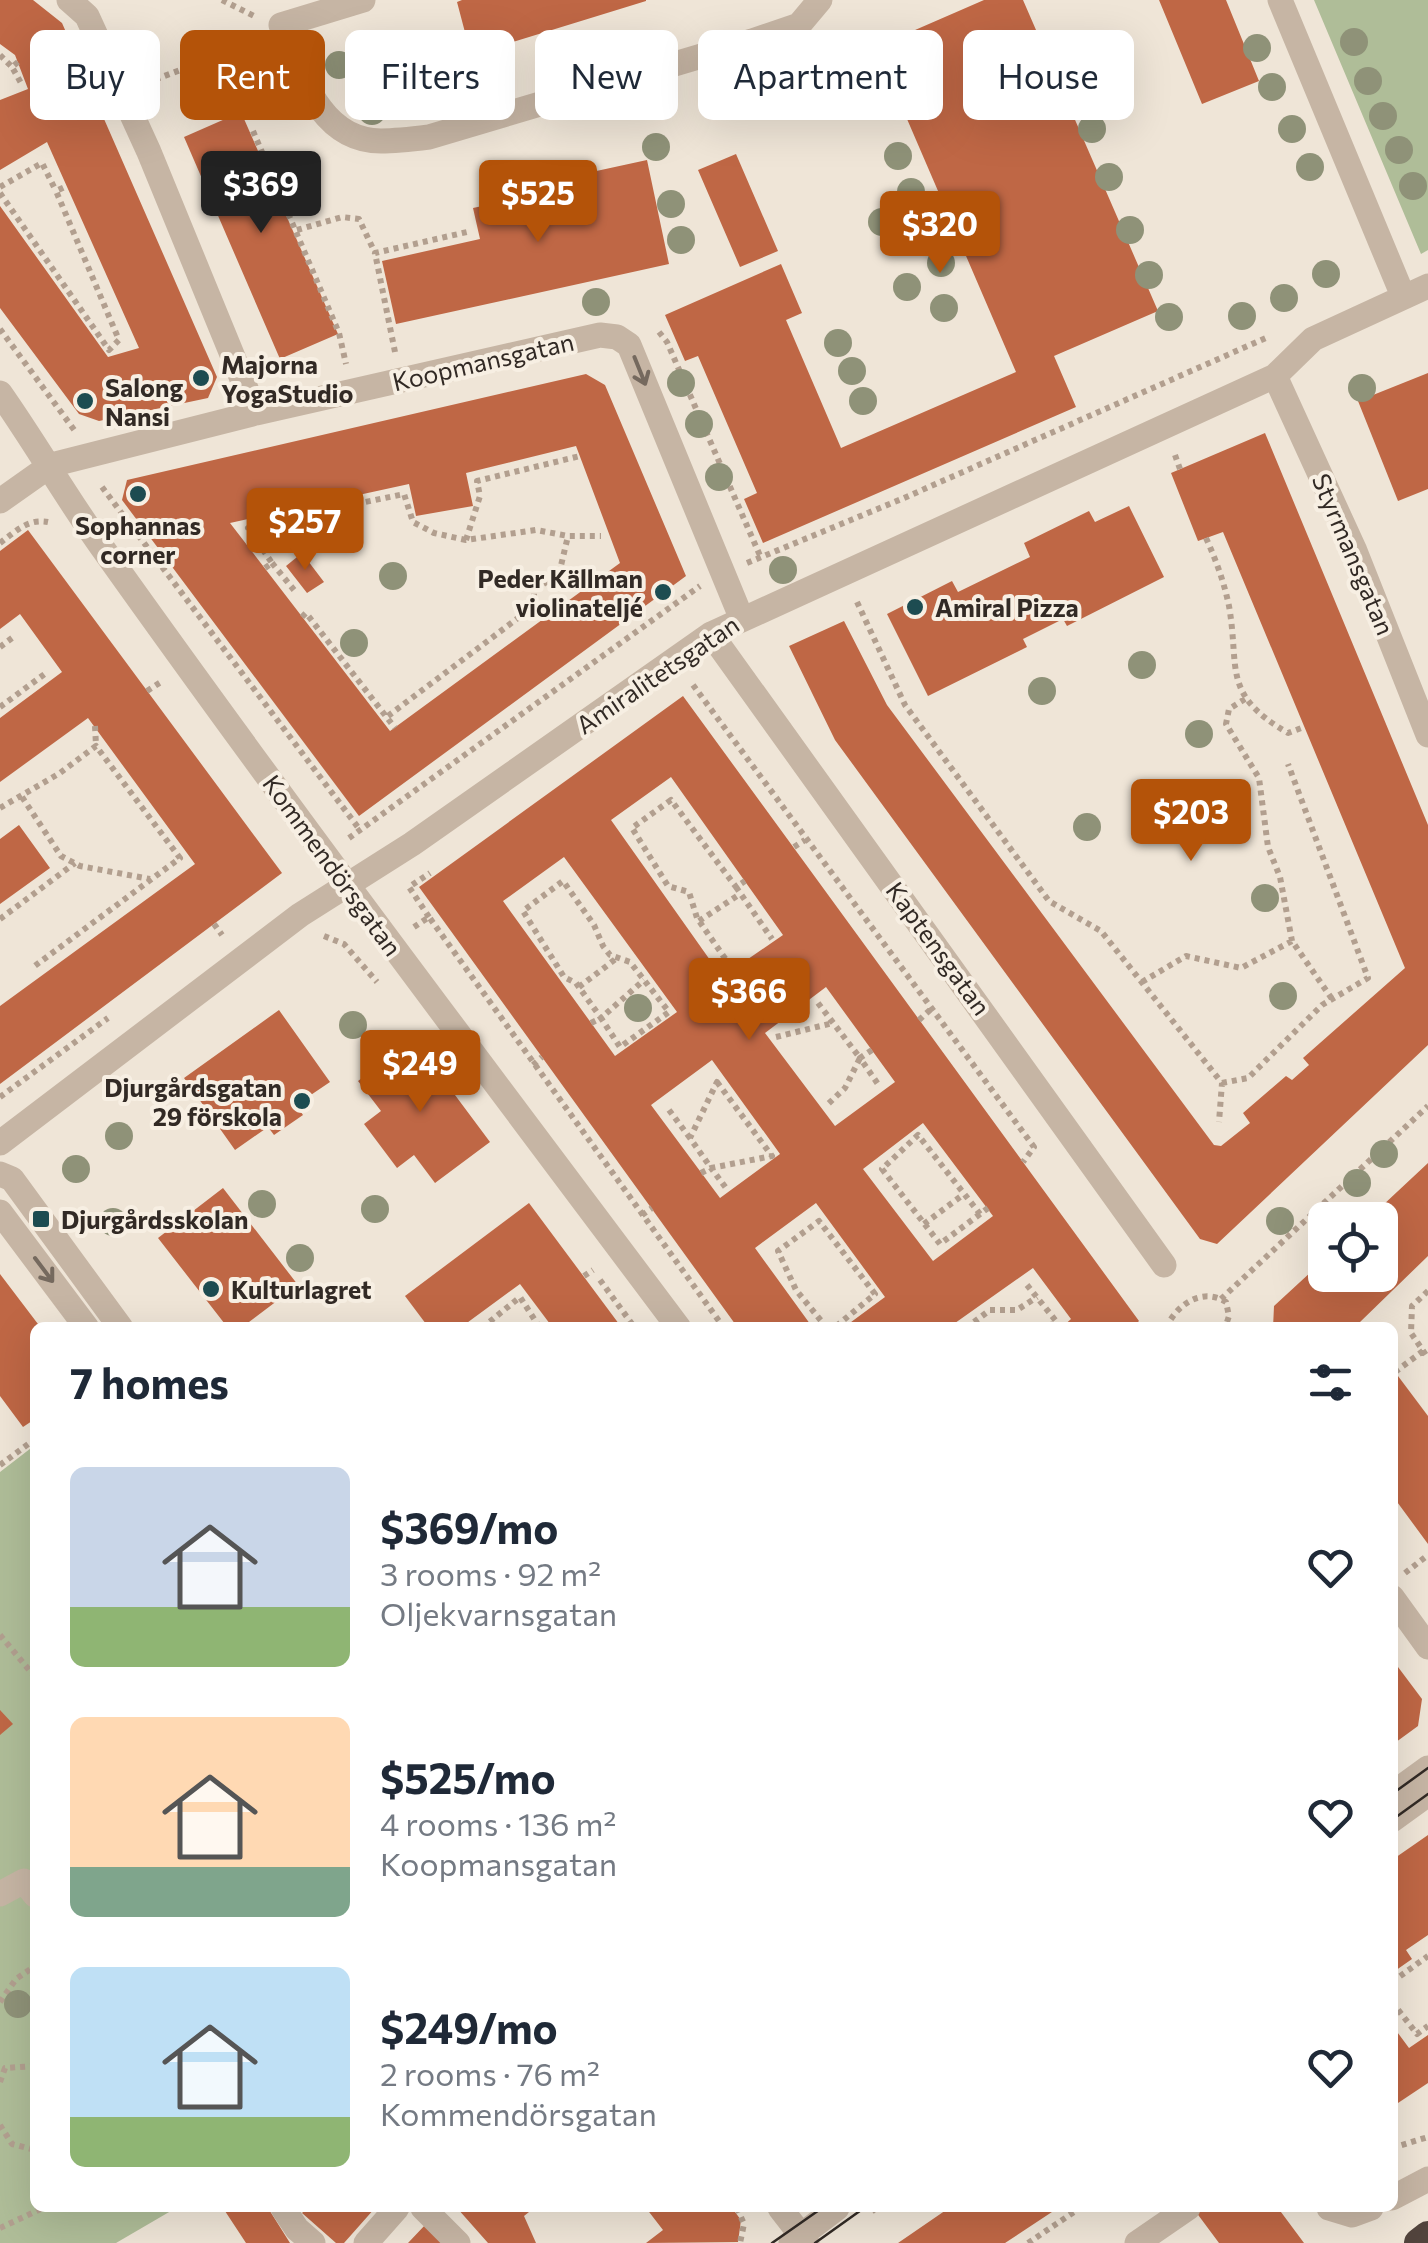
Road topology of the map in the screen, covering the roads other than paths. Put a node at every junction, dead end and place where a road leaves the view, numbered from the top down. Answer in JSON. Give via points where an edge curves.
{"nodes":[{"id":1,"x":69,"y":0,"type":"edge"},
{"id":2,"x":363,"y":0,"type":"edge"},
{"id":3,"x":820,"y":0,"type":"edge"},
{"id":4,"x":1280,"y":0,"type":"edge"},
{"id":5,"x":1428,"y":286,"type":"edge"},
{"id":6,"x":1403,"y":296,"type":"junction"},
{"id":7,"x":1274,"y":376,"type":"junction"},
{"id":8,"x":0,"y":393,"type":"edge"},
{"id":9,"x":256,"y":413,"type":"junction"},
{"id":10,"x":50,"y":465,"type":"junction"},
{"id":11,"x":0,"y":501,"type":"edge"},
{"id":12,"x":741,"y":617,"type":"junction"},
{"id":13,"x":710,"y":634,"type":"junction"},
{"id":14,"x":1428,"y":735,"type":"edge"},
{"id":15,"x":349,"y":886,"type":"junction"},
{"id":16,"x":0,"y":1142,"type":"edge"},
{"id":17,"x":0,"y":1174,"type":"edge"},
{"id":18,"x":0,"y":1212,"type":"edge"},
{"id":19,"x":1164,"y":1265,"type":"dead end"},
{"id":20,"x":82,"y":1322,"type":"edge"},
{"id":21,"x":118,"y":1322,"type":"edge"},
{"id":22,"x":674,"y":1322,"type":"edge"},
{"id":23,"x":1398,"y":1605,"type":"edge"},
{"id":24,"x":1428,"y":1647,"type":"edge"},
{"id":25,"x":1428,"y":1768,"type":"edge"},
{"id":26,"x":1398,"y":1790,"type":"edge"},
{"id":27,"x":1428,"y":1794,"type":"edge"},
{"id":28,"x":1398,"y":1816,"type":"edge"},
{"id":29,"x":30,"y":1889,"type":"edge"},
{"id":30,"x":0,"y":1894,"type":"edge"},
{"id":31,"x":1428,"y":2178,"type":"edge"},
{"id":32,"x":1398,"y":2195,"type":"edge"},
{"id":33,"x":286,"y":2212,"type":"edge"},
{"id":34,"x":393,"y":2212,"type":"edge"},
{"id":35,"x":427,"y":2212,"type":"edge"},
{"id":36,"x":782,"y":2212,"type":"edge"},
{"id":37,"x":833,"y":2212,"type":"edge"},
{"id":38,"x":1182,"y":2212,"type":"edge"},
{"id":39,"x":1428,"y":2236,"type":"edge"},
{"id":40,"x":800,"y":2241,"type":"edge"},
{"id":41,"x":312,"y":2243,"type":"edge"},
{"id":42,"x":366,"y":2243,"type":"edge"},
{"id":43,"x":458,"y":2243,"type":"edge"},
{"id":44,"x":1137,"y":2243,"type":"edge"},
{"id":45,"x":1420,"y":2243,"type":"edge"}],
"edges":[{"from":1,"to":9,"type":"street","via":[[87,16]]},
{"from":2,"to":3,"type":"street","via":[[281,25],[322,114],[344,134],[378,142],[428,137],[799,25]]},
{"from":4,"to":6,"type":"street"},
{"from":5,"to":6,"type":"street","name":"Amiralitetsgatan"},
{"from":6,"to":7,"type":"street","name":"Amiralitetsgatan","via":[[1313,338]]},
{"from":7,"to":12,"type":"street","name":"Amiralitetsgatan"},
{"from":7,"to":14,"type":"street","name":"Styrmansgatan","via":[[1355,552]]},
{"from":8,"to":10,"type":"street","name":"Kommendörsgatan"},
{"from":9,"to":10,"type":"street","name":"Koopmansgatan"},
{"from":9,"to":12,"type":"street","name":"Koopmansgatan","one_way":true,"via":[[600,335],[617,337],[630,345]]},
{"from":10,"to":11,"type":"street","name":"Koopmansgatan"},
{"from":10,"to":15,"type":"street","name":"Kommendörsgatan","via":[[108,556]]},
{"from":12,"to":13,"type":"street","name":"Amiralitetsgatan"},
{"from":13,"to":15,"type":"street","name":"Amiralitetsgatan"},
{"from":13,"to":19,"type":"street","name":"Kaptensgatan"},
{"from":15,"to":16,"type":"street","name":"Amiralitetsgatan","via":[[300,915]]},
{"from":15,"to":22,"type":"street","name":"Kommendörsgatan"},
{"from":17,"to":21,"type":"street","via":[[12,1179]]},
{"from":18,"to":20,"type":"street","one_way":true},
{"from":23,"to":24,"type":"street"},
{"from":25,"to":26,"type":"street"},
{"from":27,"to":28,"type":"street"},
{"from":29,"to":30,"type":"street","via":[[24,1881]]},
{"from":31,"to":32,"type":"street"},
{"from":33,"to":41,"type":"street"},
{"from":34,"to":42,"type":"street"},
{"from":35,"to":43,"type":"street"},
{"from":36,"to":40,"type":"street"},
{"from":37,"to":40,"type":"street"},
{"from":38,"to":44,"type":"street"},
{"from":39,"to":45,"type":"highway"}]}
